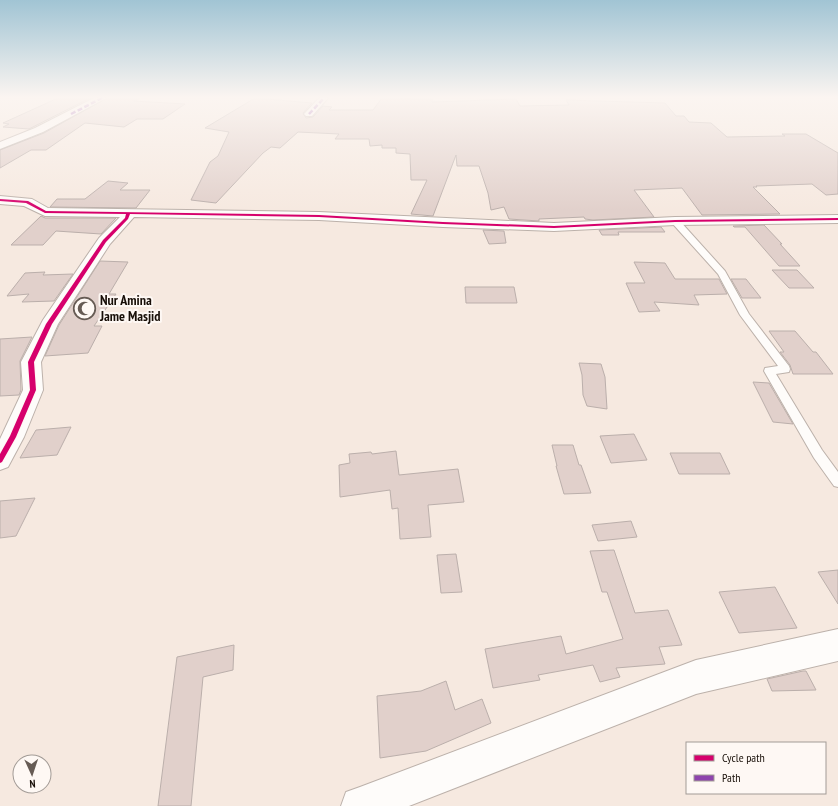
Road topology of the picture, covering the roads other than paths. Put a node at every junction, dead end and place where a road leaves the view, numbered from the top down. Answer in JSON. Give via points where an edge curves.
{"nodes":[{"id":1,"x":26,"y":136,"type":"edge"},
{"id":2,"x":0,"y":146,"type":"edge"},
{"id":3,"x":0,"y":200,"type":"edge"},
{"id":4,"x":128,"y":214,"type":"junction"},
{"id":5,"x":838,"y":219,"type":"edge"},
{"id":6,"x":676,"y":221,"type":"junction"},
{"id":7,"x":0,"y":460,"type":"edge"},
{"id":8,"x":838,"y":482,"type":"edge"},
{"id":9,"x":838,"y":645,"type":"edge"},
{"id":10,"x":360,"y":806,"type":"edge"}],
"edges":[{"from":1,"to":2,"type":"street"},
{"from":3,"to":4,"type":"street","via":[[27,202],[44,212]]},
{"from":4,"to":6,"type":"street","via":[[319,216],[554,227]]},
{"from":4,"to":7,"type":"street","via":[[104,241],[49,324],[31,362],[33,390]]},
{"from":5,"to":6,"type":"street"},
{"from":6,"to":8,"type":"lane","via":[[722,273],[745,315],[785,369],[769,371],[818,454]]},
{"from":9,"to":10,"type":"main road","via":[[696,677]]}]}
